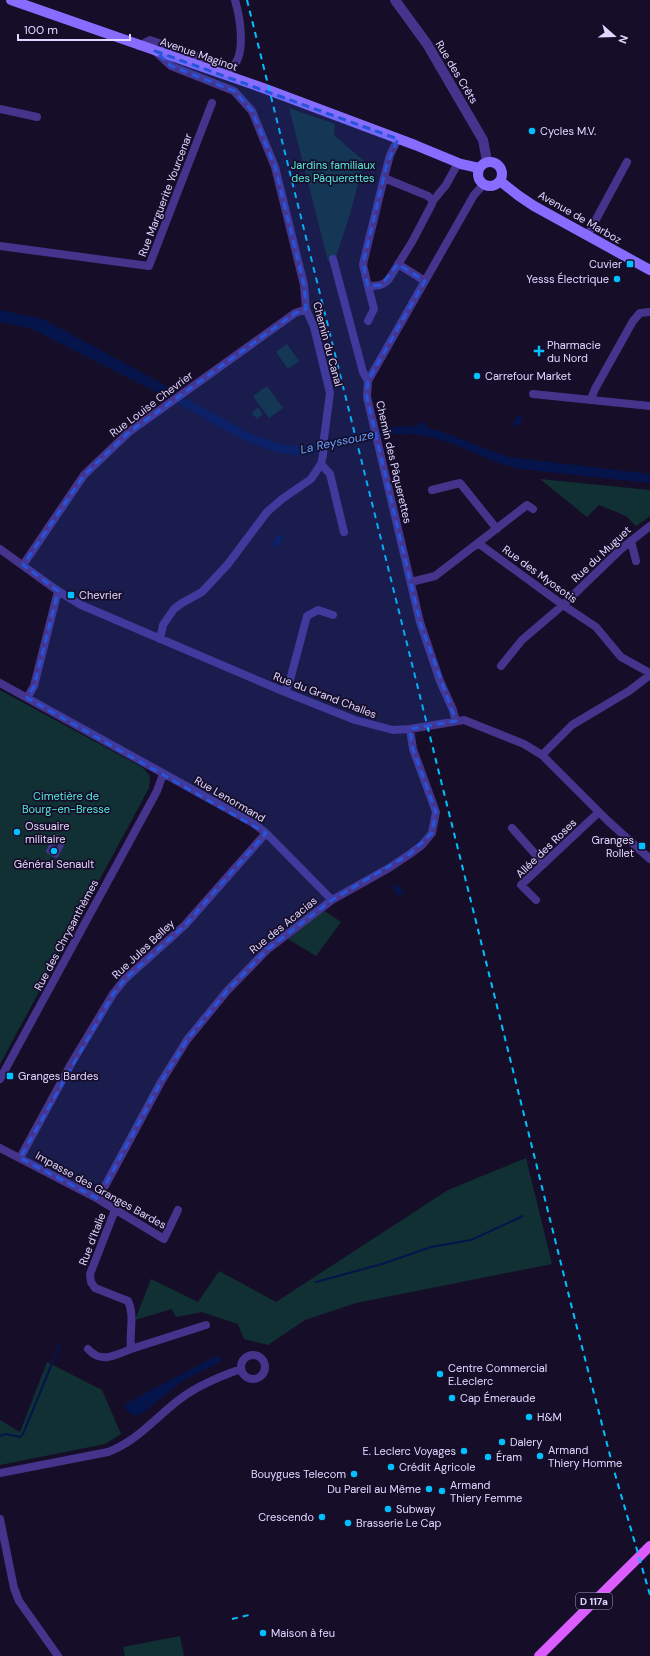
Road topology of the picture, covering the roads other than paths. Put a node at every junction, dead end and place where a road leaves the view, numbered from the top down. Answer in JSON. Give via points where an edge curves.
{"nodes":[{"id":1,"x":11,"y":0,"type":"edge"},
{"id":2,"x":235,"y":0,"type":"edge"},
{"id":3,"x":395,"y":0,"type":"edge"},
{"id":4,"x":139,"y":46,"type":"junction"},
{"id":5,"x":155,"y":51,"type":"junction"},
{"id":6,"x":212,"y":103,"type":"dead end"},
{"id":7,"x":0,"y":109,"type":"edge"},
{"id":8,"x":37,"y":117,"type":"dead end"},
{"id":9,"x":398,"y":139,"type":"junction"},
{"id":10,"x":487,"y":162,"type":"junction"},
{"id":11,"x":627,"y":162,"type":"dead end"},
{"id":12,"x":458,"y":163,"type":"junction"},
{"id":13,"x":479,"y":168,"type":"junction"},
{"id":14,"x":384,"y":178,"type":"junction"},
{"id":15,"x":500,"y":181,"type":"junction"},
{"id":16,"x":484,"y":184,"type":"junction"},
{"id":17,"x":432,"y":202,"type":"junction"},
{"id":18,"x":587,"y":236,"type":"junction"},
{"id":19,"x":0,"y":246,"type":"edge"},
{"id":20,"x":333,"y":259,"type":"dead end"},
{"id":21,"x":398,"y":264,"type":"junction"},
{"id":22,"x":650,"y":270,"type":"edge"},
{"id":23,"x":425,"y":281,"type":"junction"},
{"id":24,"x":368,"y":286,"type":"junction"},
{"id":25,"x":306,"y":309,"type":"junction"},
{"id":26,"x":650,"y":312,"type":"edge"},
{"id":27,"x":368,"y":321,"type":"dead end"},
{"id":28,"x":368,"y":381,"type":"junction"},
{"id":29,"x":533,"y":394,"type":"dead end"},
{"id":30,"x":592,"y":400,"type":"junction"},
{"id":31,"x":650,"y":406,"type":"edge"},
{"id":32,"x":321,"y":464,"type":"junction"},
{"id":33,"x":432,"y":490,"type":"dead end"},
{"id":34,"x":533,"y":510,"type":"dead end"},
{"id":35,"x":650,"y":526,"type":"edge"},
{"id":36,"x":497,"y":529,"type":"junction"},
{"id":37,"x":344,"y":532,"type":"dead end"},
{"id":38,"x":631,"y":541,"type":"junction"},
{"id":39,"x":478,"y":543,"type":"junction"},
{"id":40,"x":0,"y":549,"type":"edge"},
{"id":41,"x":636,"y":561,"type":"dead end"},
{"id":42,"x":23,"y":565,"type":"junction"},
{"id":43,"x":411,"y":582,"type":"junction"},
{"id":44,"x":58,"y":591,"type":"junction"},
{"id":45,"x":563,"y":605,"type":"junction"},
{"id":46,"x":333,"y":615,"type":"dead end"},
{"id":47,"x":160,"y":639,"type":"junction"},
{"id":48,"x":501,"y":666,"type":"dead end"},
{"id":49,"x":650,"y":674,"type":"edge"},
{"id":50,"x":0,"y":683,"type":"edge"},
{"id":51,"x":284,"y":692,"type":"junction"},
{"id":52,"x":27,"y":698,"type":"junction"},
{"id":53,"x":456,"y":721,"type":"junction"},
{"id":54,"x":410,"y":729,"type":"junction"},
{"id":55,"x":542,"y":755,"type":"junction"},
{"id":56,"x":163,"y":774,"type":"junction"},
{"id":57,"x":599,"y":812,"type":"junction"},
{"id":58,"x":512,"y":828,"type":"dead end"},
{"id":59,"x":266,"y":833,"type":"junction"},
{"id":60,"x":650,"y":858,"type":"edge"},
{"id":61,"x":544,"y":864,"type":"junction"},
{"id":62,"x":332,"y":900,"type":"junction"},
{"id":63,"x":536,"y":900,"type":"dead end"},
{"id":64,"x":0,"y":1079,"type":"edge"},
{"id":65,"x":0,"y":1148,"type":"edge"},
{"id":66,"x":20,"y":1158,"type":"junction"},
{"id":67,"x":98,"y":1199,"type":"junction"},
{"id":68,"x":115,"y":1210,"type":"junction"},
{"id":69,"x":178,"y":1210,"type":"dead end"},
{"id":70,"x":206,"y":1325,"type":"dead end"},
{"id":71,"x":88,"y":1349,"type":"dead end"},
{"id":72,"x":131,"y":1349,"type":"junction"},
{"id":73,"x":241,"y":1369,"type":"dead end"},
{"id":74,"x":0,"y":1473,"type":"edge"},
{"id":75,"x":0,"y":1519,"type":"edge"},
{"id":76,"x":650,"y":1546,"type":"edge"},
{"id":77,"x":58,"y":1656,"type":"edge"},
{"id":78,"x":539,"y":1656,"type":"edge"}],
"edges":[{"from":1,"to":4,"type":"main road","name":"Avenue Maginot"},
{"from":2,"to":4,"type":"street","via":[[241,27],[239,54],[236,64],[231,68],[150,40]]},
{"from":3,"to":10,"type":"street","name":"Rue des Crêts","via":[[427,44],[483,140]]},
{"from":4,"to":5,"type":"main road","name":"Avenue Maginot"},
{"from":5,"to":9,"type":"main road","name":"Avenue Maginot"},
{"from":5,"to":25,"type":"street","name":"Chemin du Canal","via":[[171,66],[234,91],[252,111],[275,167],[304,285]]},
{"from":6,"to":19,"type":"street","name":"Rue Marguerite Yourcenar","via":[[149,266]]},
{"from":7,"to":8,"type":"street"},
{"from":9,"to":12,"type":"main road"},
{"from":9,"to":14,"type":"street","via":[[390,155]]},
{"from":10,"to":13,"type":"main road"},
{"from":10,"to":15,"type":"main road","via":[[492,161],[500,167]]},
{"from":11,"to":18,"type":"street"},
{"from":12,"to":13,"type":"main road"},
{"from":12,"to":17,"type":"street"},
{"from":13,"to":16,"type":"main road","via":[[478,177]]},
{"from":14,"to":17,"type":"street","via":[[424,194],[431,198]]},
{"from":14,"to":24,"type":"street","via":[[363,265]]},
{"from":15,"to":16,"type":"main road","via":[[493,186]]},
{"from":15,"to":18,"type":"main road","name":"Avenue de Marboz","via":[[518,196]]},
{"from":16,"to":23,"type":"street","via":[[474,195]]},
{"from":17,"to":21,"type":"street"},
{"from":18,"to":22,"type":"main road","name":"Avenue de Marboz"},
{"from":20,"to":28,"type":"street","via":[[363,372]]},
{"from":21,"to":23,"type":"street"},
{"from":21,"to":24,"type":"street","via":[[386,283]]},
{"from":23,"to":28,"type":"street"},
{"from":24,"to":27,"type":"street","via":[[374,309]]},
{"from":25,"to":32,"type":"street","name":"Chemin du Canal","via":[[314,327],[330,393]]},
{"from":25,"to":42,"type":"street","name":"Rue Louise Chevrier","via":[[295,313],[129,432],[84,475]]},
{"from":26,"to":30,"type":"street","via":[[640,313],[633,321],[595,389]]},
{"from":28,"to":43,"type":"street","name":"Chemin des Pâquerettes","via":[[367,396]]},
{"from":29,"to":30,"type":"street"},
{"from":30,"to":31,"type":"street"},
{"from":32,"to":37,"type":"street","via":[[330,474]]},
{"from":32,"to":47,"type":"street","name":"Chemin du Canal","via":[[311,479],[267,512],[228,564],[202,592],[174,609],[163,625]]},
{"from":33,"to":36,"type":"street","via":[[460,483]]},
{"from":34,"to":36,"type":"street","via":[[527,505]]},
{"from":35,"to":38,"type":"street","name":"Rue du Muguet"},
{"from":36,"to":39,"type":"street"},
{"from":38,"to":41,"type":"street"},
{"from":38,"to":45,"type":"street","name":"Rue du Muguet"},
{"from":39,"to":43,"type":"street","via":[[435,576]]},
{"from":39,"to":45,"type":"street","name":"Rue des Myosotis"},
{"from":40,"to":42,"type":"street","name":"Rue du Grand Challes"},
{"from":42,"to":44,"type":"street","name":"Rue du Grand Challes"},
{"from":43,"to":53,"type":"street","name":"Chemin des Pâquerettes","via":[[420,622]]},
{"from":44,"to":47,"type":"street","name":"Rue du Grand Challes","via":[[81,605]]},
{"from":44,"to":52,"type":"street","via":[[34,686]]},
{"from":45,"to":48,"type":"street","name":"Rue du Muguet","via":[[522,640]]},
{"from":45,"to":49,"type":"street","name":"Rue des Myosotis","via":[[596,627],[621,657]]},
{"from":46,"to":51,"type":"street","via":[[318,610],[307,616],[290,680]]},
{"from":47,"to":51,"type":"street","name":"Rue du Grand Challes"},
{"from":49,"to":55,"type":"street","via":[[629,691],[572,725]]},
{"from":50,"to":52,"type":"street"},
{"from":51,"to":54,"type":"street","name":"Rue du Grand Challes","via":[[355,720],[393,730]]},
{"from":52,"to":56,"type":"street"},
{"from":53,"to":54,"type":"street","name":"Rue du Grand Challes"},
{"from":53,"to":55,"type":"street","name":"Rue du Grand Challes","via":[[464,720],[475,724],[524,744]]},
{"from":54,"to":62,"type":"street","name":"Rue des Acacias","via":[[413,749],[436,812],[432,833],[422,845],[389,868]]},
{"from":55,"to":57,"type":"street","name":"Rue du Grand Challes"},
{"from":56,"to":59,"type":"street","name":"Rue Lenormand","via":[[251,822]]},
{"from":56,"to":64,"type":"street","name":"Rue des Chrysanthèmes"},
{"from":57,"to":60,"type":"street","name":"Rue du Grand Challes"},
{"from":57,"to":61,"type":"street","name":"Allée des Roses"},
{"from":58,"to":61,"type":"street"},
{"from":59,"to":62,"type":"street","name":"Rue Lenormand"},
{"from":59,"to":66,"type":"street","name":"Rue Jules Belley","via":[[197,913],[124,979],[106,1004],[71,1064]]},
{"from":61,"to":63,"type":"street","name":"Allée des Roses","via":[[521,886]]},
{"from":62,"to":67,"type":"street","name":"Rue des Acacias","via":[[268,949],[227,991],[187,1040],[161,1082]]},
{"from":65,"to":66,"type":"street","name":"Impasse des Granges Bardes"},
{"from":66,"to":67,"type":"street","name":"Impasse des Granges Bardes"},
{"from":67,"to":68,"type":"street","name":"Impasse des Granges Bardes"},
{"from":68,"to":69,"type":"street","name":"Impasse des Granges Bardes","via":[[164,1239]]},
{"from":68,"to":72,"type":"street","name":"Rue d’Italie","via":[[90,1274],[95,1288],[128,1301],[131,1307]]},
{"from":70,"to":72,"type":"street"},
{"from":71,"to":72,"type":"street","via":[[92,1354],[105,1358]]},
{"from":73,"to":74,"type":"street","via":[[186,1395],[119,1448]]},
{"from":75,"to":77,"type":"street","via":[[19,1601]]},
{"from":76,"to":78,"type":"main road","number":"D 117a"}]}
